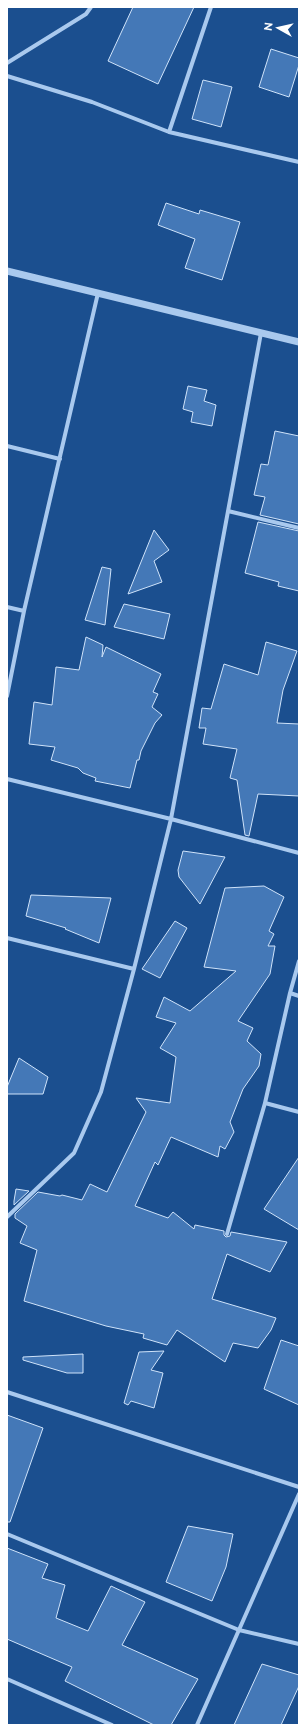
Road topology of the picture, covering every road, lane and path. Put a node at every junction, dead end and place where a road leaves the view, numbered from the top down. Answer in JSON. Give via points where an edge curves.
{"nodes":[{"id":1,"x":91,"y":7,"type":"edge"},
{"id":2,"x":211,"y":7,"type":"edge"},
{"id":3,"x":7,"y":63,"type":"edge"},
{"id":4,"x":7,"y":76,"type":"edge"},
{"id":5,"x":169,"y":132,"type":"junction"},
{"id":6,"x":299,"y":162,"type":"edge"},
{"id":7,"x":7,"y":271,"type":"edge"},
{"id":8,"x":98,"y":294,"type":"junction"},
{"id":9,"x":260,"y":332,"type":"junction"},
{"id":10,"x":299,"y":342,"type":"edge"},
{"id":11,"x":7,"y":446,"type":"edge"},
{"id":12,"x":60,"y":459,"type":"junction"},
{"id":13,"x":228,"y":511,"type":"junction"},
{"id":14,"x":299,"y":528,"type":"edge"},
{"id":15,"x":7,"y":607,"type":"edge"},
{"id":16,"x":24,"y":611,"type":"junction"},
{"id":17,"x":7,"y":696,"type":"edge"},
{"id":18,"x":7,"y":779,"type":"edge"},
{"id":19,"x":171,"y":820,"type":"junction"},
{"id":20,"x":299,"y":853,"type":"edge"},
{"id":21,"x":7,"y":938,"type":"edge"},
{"id":22,"x":299,"y":961,"type":"edge"},
{"id":23,"x":134,"y":969,"type":"junction"},
{"id":24,"x":290,"y":993,"type":"junction"},
{"id":25,"x":299,"y":996,"type":"edge"},
{"id":26,"x":265,"y":1103,"type":"junction"},
{"id":27,"x":299,"y":1112,"type":"edge"},
{"id":28,"x":7,"y":1217,"type":"edge"},
{"id":29,"x":227,"y":1234,"type":"dead end"},
{"id":30,"x":7,"y":1392,"type":"edge"},
{"id":31,"x":299,"y":1487,"type":"edge"},
{"id":32,"x":299,"y":1494,"type":"edge"},
{"id":33,"x":7,"y":1534,"type":"edge"},
{"id":34,"x":239,"y":1630,"type":"junction"},
{"id":35,"x":299,"y":1644,"type":"edge"},
{"id":36,"x":7,"y":1679,"type":"edge"},
{"id":37,"x":112,"y":1725,"type":"edge"},
{"id":38,"x":197,"y":1725,"type":"edge"}],
"edges":[{"from":1,"to":3,"type":"street","via":[[86,14]]},
{"from":2,"to":5,"type":"street"},
{"from":4,"to":5,"type":"street","via":[[92,102]]},
{"from":5,"to":6,"type":"street"},
{"from":7,"to":8,"type":"street"},
{"from":8,"to":9,"type":"street"},
{"from":8,"to":12,"type":"street"},
{"from":9,"to":10,"type":"street"},
{"from":9,"to":13,"type":"street"},
{"from":11,"to":12,"type":"street"},
{"from":12,"to":16,"type":"street"},
{"from":13,"to":14,"type":"street"},
{"from":13,"to":19,"type":"street"},
{"from":15,"to":16,"type":"street"},
{"from":16,"to":17,"type":"street"},
{"from":18,"to":19,"type":"street"},
{"from":19,"to":20,"type":"street"},
{"from":19,"to":23,"type":"street"},
{"from":21,"to":23,"type":"street"},
{"from":22,"to":24,"type":"street"},
{"from":23,"to":28,"type":"street","via":[[102,1092],[74,1153]]},
{"from":24,"to":25,"type":"street"},
{"from":24,"to":26,"type":"street"},
{"from":26,"to":27,"type":"street"},
{"from":26,"to":29,"type":"street"},
{"from":30,"to":31,"type":"street"},
{"from":32,"to":34,"type":"street"},
{"from":33,"to":34,"type":"street"},
{"from":34,"to":35,"type":"street"},
{"from":34,"to":38,"type":"street"},
{"from":36,"to":37,"type":"street"}]}
